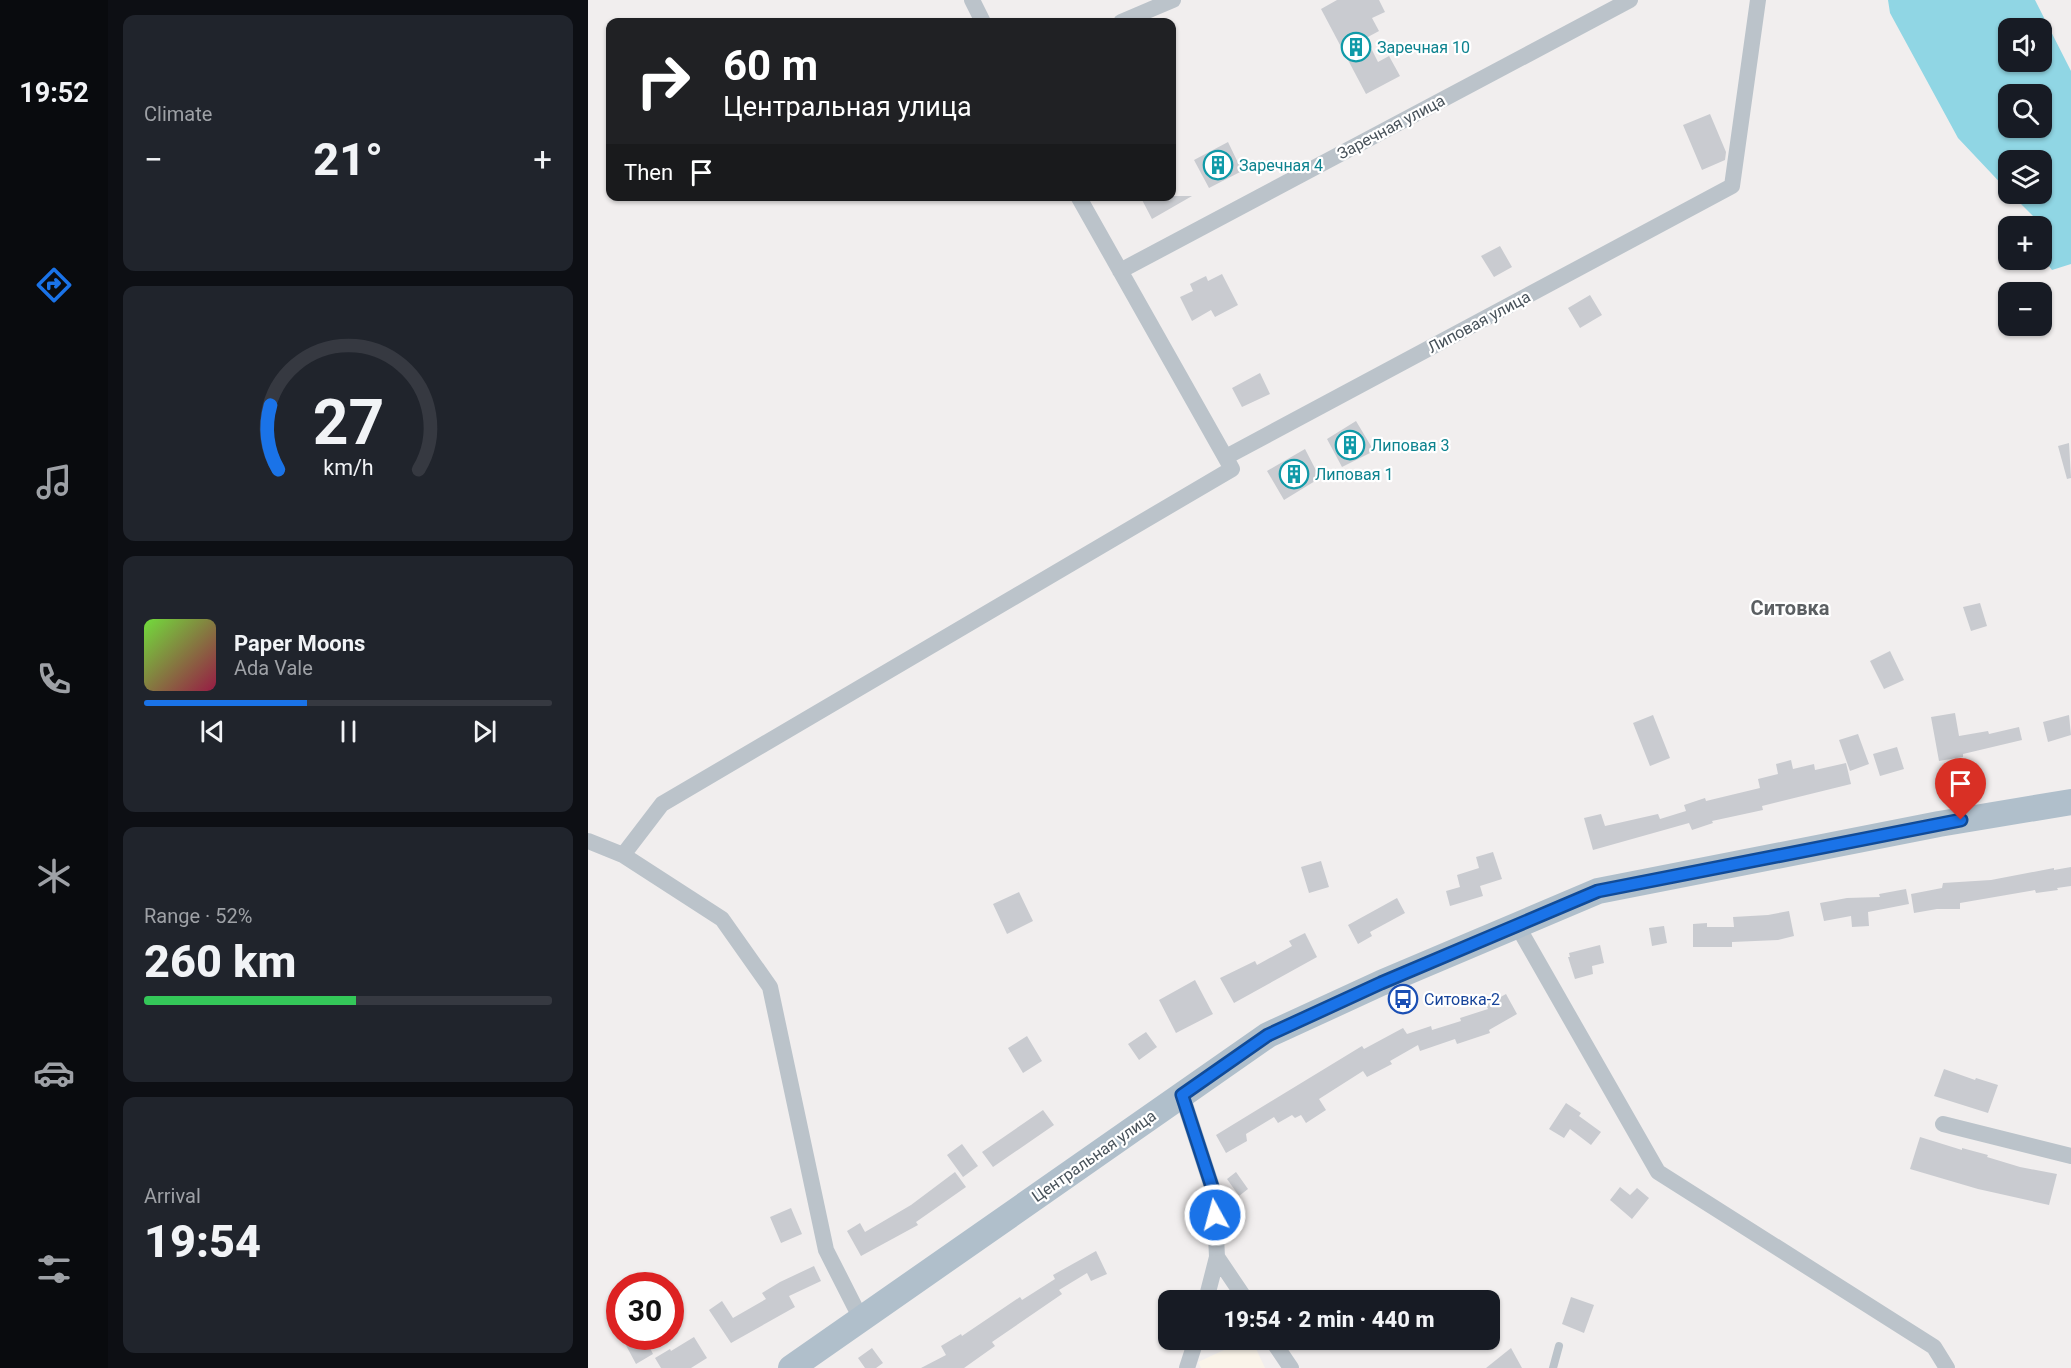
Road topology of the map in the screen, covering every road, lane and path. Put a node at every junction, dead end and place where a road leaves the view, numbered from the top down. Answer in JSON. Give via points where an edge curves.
{"nodes":[{"id":1,"x":972,"y":0,"type":"edge"},
{"id":2,"x":1173,"y":0,"type":"edge"},
{"id":3,"x":1630,"y":0,"type":"edge"},
{"id":4,"x":1758,"y":0,"type":"edge"},
{"id":5,"x":981,"y":18,"type":"edge"},
{"id":6,"x":1130,"y":18,"type":"edge"},
{"id":7,"x":1081,"y":201,"type":"edge"},
{"id":8,"x":1120,"y":271,"type":"junction"},
{"id":9,"x":1226,"y":457,"type":"junction"},
{"id":10,"x":2071,"y":802,"type":"edge"},
{"id":11,"x":588,"y":841,"type":"edge"},
{"id":12,"x":623,"y":855,"type":"junction"},
{"id":13,"x":1518,"y":927,"type":"junction"},
{"id":14,"x":1182,"y":1095,"type":"junction"},
{"id":15,"x":1943,"y":1124,"type":"dead end"},
{"id":16,"x":2071,"y":1156,"type":"edge"},
{"id":17,"x":1216,"y":1257,"type":"junction"},
{"id":18,"x":1208,"y":1290,"type":"edge"},
{"id":19,"x":1239,"y":1290,"type":"edge"},
{"id":20,"x":861,"y":1319,"type":"junction"},
{"id":21,"x":1559,"y":1346,"type":"dead end"},
{"id":22,"x":1193,"y":1350,"type":"edge"},
{"id":23,"x":1279,"y":1350,"type":"edge"},
{"id":24,"x":791,"y":1368,"type":"edge"},
{"id":25,"x":1187,"y":1368,"type":"edge"},
{"id":26,"x":1291,"y":1368,"type":"edge"},
{"id":27,"x":1553,"y":1368,"type":"edge"},
{"id":28,"x":1947,"y":1368,"type":"edge"}],
"edges":[{"from":1,"to":5,"type":"street"},
{"from":2,"to":6,"type":"street"},
{"from":3,"to":8,"type":"street","name":"Заречная улица"},
{"from":4,"to":9,"type":"street","name":"Липовая улица","via":[[1732,186]]},
{"from":7,"to":8,"type":"street"},
{"from":8,"to":9,"type":"street"},
{"from":9,"to":12,"type":"street","via":[[1232,469],[662,804]]},
{"from":10,"to":13,"type":"main road","name":"Центральная улица","via":[[1598,891]]},
{"from":11,"to":12,"type":"street"},
{"from":12,"to":20,"type":"street","via":[[722,919],[770,987],[826,1250]]},
{"from":13,"to":14,"type":"main road","name":"Центральная улица","via":[[1268,1035]]},
{"from":13,"to":28,"type":"street","via":[[1658,1172],[1934,1347]]},
{"from":14,"to":17,"type":"street","via":[[1214,1193]]},
{"from":14,"to":20,"type":"main road","name":"Центральная улица"},
{"from":15,"to":16,"type":"street"},
{"from":17,"to":18,"type":"street"},
{"from":17,"to":19,"type":"street"},
{"from":20,"to":24,"type":"main road","name":"Центральная улица"},
{"from":21,"to":27,"type":"lane"},
{"from":22,"to":25,"type":"street"},
{"from":23,"to":26,"type":"street"}]}
